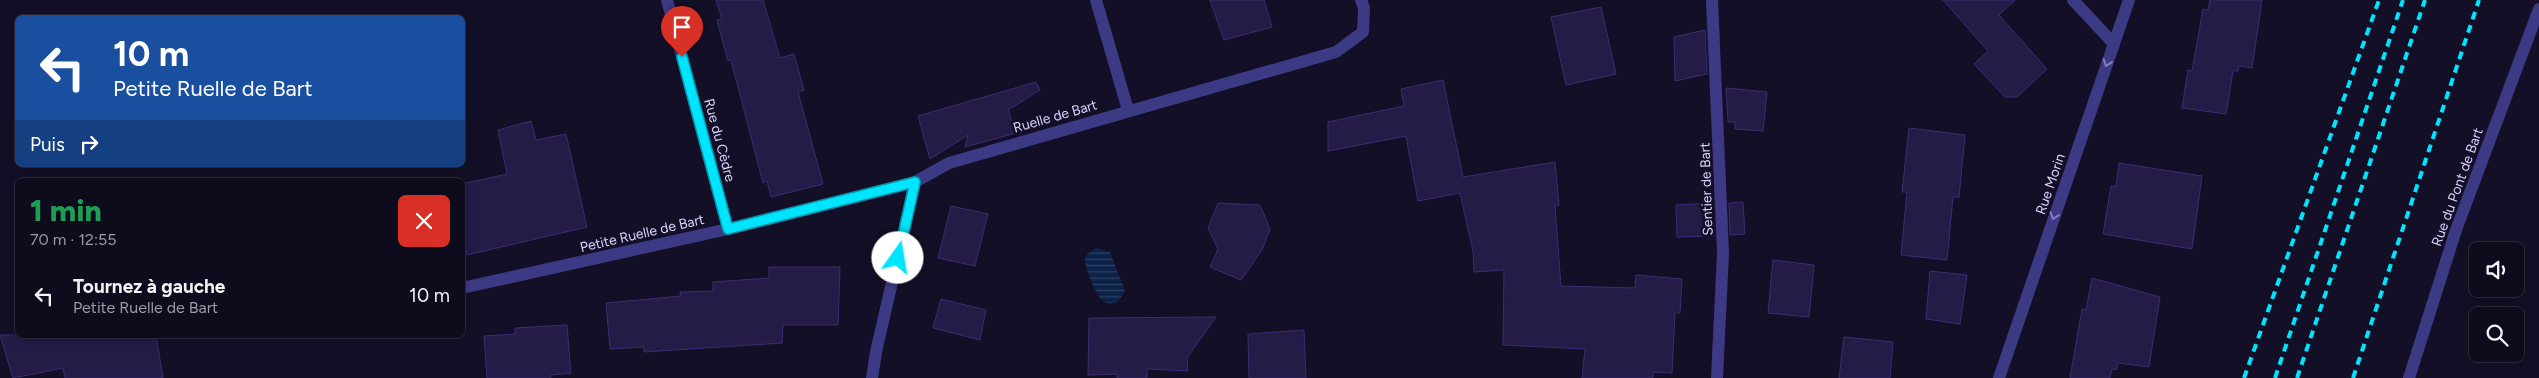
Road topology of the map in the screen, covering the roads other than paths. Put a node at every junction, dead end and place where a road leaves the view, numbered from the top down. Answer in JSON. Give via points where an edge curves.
{"nodes":[{"id":1,"x":667,"y":0,"type":"edge"},
{"id":2,"x":1096,"y":0,"type":"edge"},
{"id":3,"x":1361,"y":0,"type":"edge"},
{"id":4,"x":1712,"y":0,"type":"edge"},
{"id":5,"x":2073,"y":0,"type":"edge"},
{"id":6,"x":2129,"y":0,"type":"edge"},
{"id":7,"x":2539,"y":9,"type":"edge"},
{"id":8,"x":2114,"y":44,"type":"junction"},
{"id":9,"x":1128,"y":110,"type":"junction"},
{"id":10,"x":915,"y":182,"type":"junction"},
{"id":11,"x":728,"y":229,"type":"junction"},
{"id":12,"x":465,"y":287,"type":"edge"},
{"id":13,"x":872,"y":378,"type":"edge"},
{"id":14,"x":1717,"y":378,"type":"edge"},
{"id":15,"x":1999,"y":378,"type":"edge"},
{"id":16,"x":2409,"y":378,"type":"edge"}],
"edges":[{"from":1,"to":11,"type":"street","name":"Rue du Cèdre"},
{"from":2,"to":9,"type":"street"},
{"from":3,"to":9,"type":"street","name":"Ruelle de Bart","via":[[1363,32],[1336,52]]},
{"from":4,"to":14,"type":"street","name":"Sentier de Bart","via":[[1723,253]]},
{"from":5,"to":8,"type":"street"},
{"from":6,"to":8,"type":"street","name":"Rue Morin"},
{"from":7,"to":16,"type":"street","name":"Rue du Pont de Bart","via":[[2456,230]]},
{"from":8,"to":15,"type":"street","name":"Rue Morin","one_way":true},
{"from":9,"to":10,"type":"street","name":"Ruelle de Bart","via":[[949,163]]},
{"from":10,"to":11,"type":"street","name":"Petite Ruelle de Bart"},
{"from":10,"to":13,"type":"street"},
{"from":11,"to":12,"type":"street","name":"Petite Ruelle de Bart"}]}
